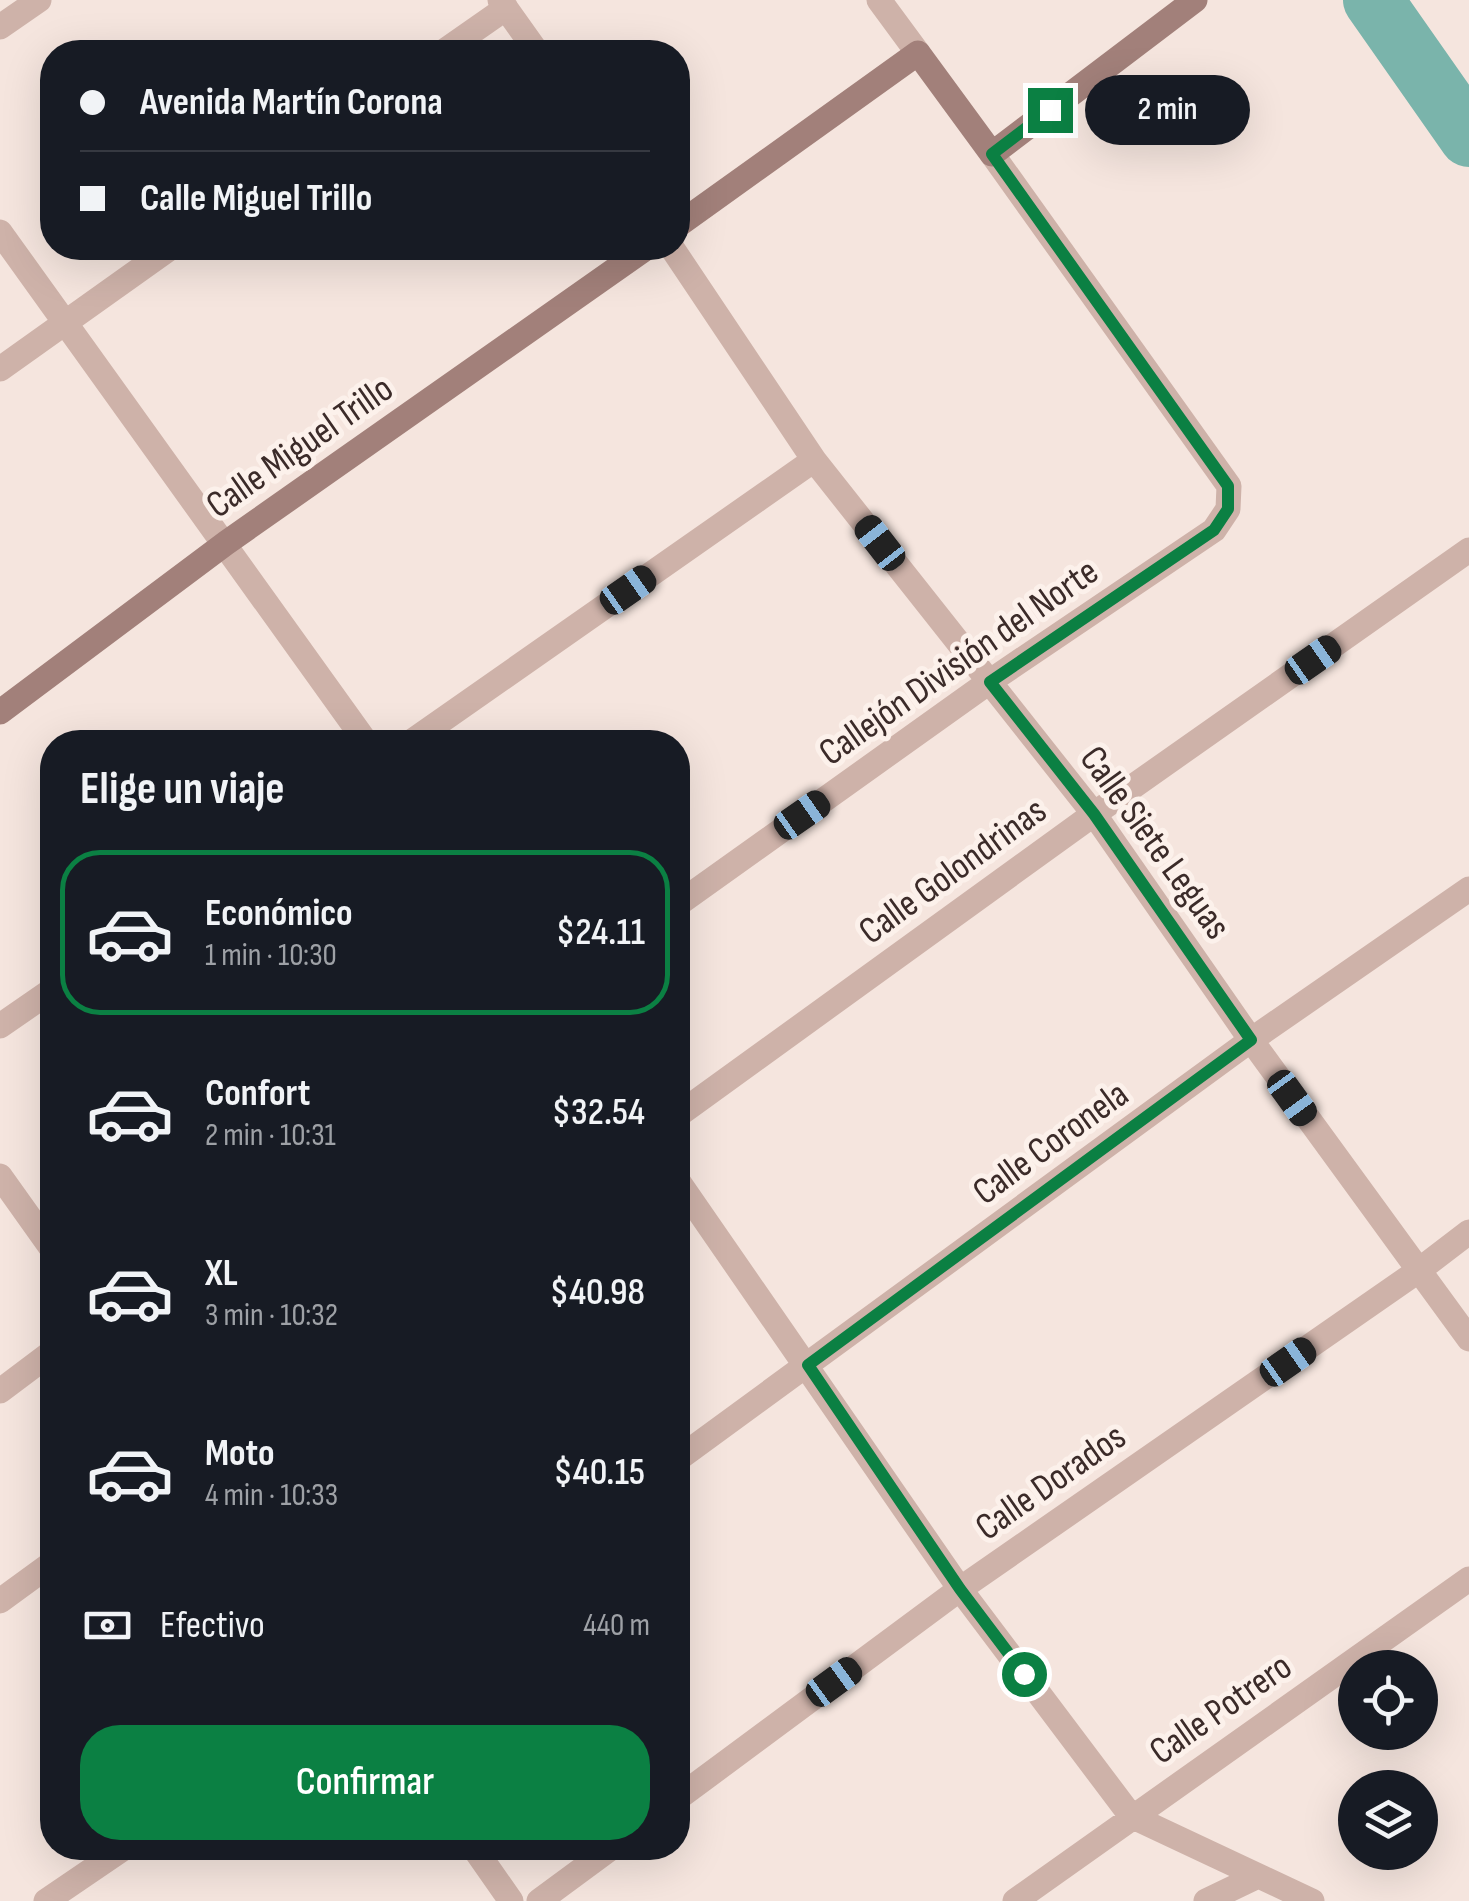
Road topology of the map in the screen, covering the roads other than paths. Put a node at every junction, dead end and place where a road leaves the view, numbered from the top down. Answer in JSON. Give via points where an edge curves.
{"nodes":[{"id":1,"x":39,"y":0,"type":"edge"},
{"id":2,"x":878,"y":0,"type":"edge"},
{"id":3,"x":1195,"y":0,"type":"edge"},
{"id":4,"x":503,"y":4,"type":"edge"},
{"id":5,"x":0,"y":27,"type":"edge"},
{"id":6,"x":458,"y":40,"type":"edge"},
{"id":7,"x":528,"y":40,"type":"edge"},
{"id":8,"x":918,"y":54,"type":"junction"},
{"id":9,"x":992,"y":154,"type":"junction"},
{"id":10,"x":690,"y":217,"type":"edge"},
{"id":11,"x":0,"y":232,"type":"edge"},
{"id":12,"x":153,"y":260,"type":"edge"},
{"id":13,"x":629,"y":260,"type":"edge"},
{"id":14,"x":680,"y":260,"type":"edge"},
{"id":15,"x":67,"y":322,"type":"junction"},
{"id":16,"x":0,"y":369,"type":"edge"},
{"id":17,"x":814,"y":460,"type":"junction"},
{"id":18,"x":226,"y":544,"type":"junction"},
{"id":19,"x":1469,"y":550,"type":"edge"},
{"id":20,"x":990,"y":682,"type":"junction"},
{"id":21,"x":0,"y":712,"type":"edge"},
{"id":22,"x":358,"y":730,"type":"edge"},
{"id":23,"x":428,"y":730,"type":"edge"},
{"id":24,"x":1094,"y":814,"type":"junction"},
{"id":25,"x":1469,"y":889,"type":"edge"},
{"id":26,"x":690,"y":895,"type":"edge"},
{"id":27,"x":40,"y":998,"type":"edge"},
{"id":28,"x":0,"y":1026,"type":"edge"},
{"id":29,"x":1251,"y":1040,"type":"junction"},
{"id":30,"x":690,"y":1106,"type":"edge"},
{"id":31,"x":0,"y":1176,"type":"edge"},
{"id":32,"x":690,"y":1198,"type":"edge"},
{"id":33,"x":40,"y":1232,"type":"edge"},
{"id":34,"x":1469,"y":1232,"type":"edge"},
{"id":35,"x":1418,"y":1271,"type":"junction"},
{"id":36,"x":1469,"y":1339,"type":"edge"},
{"id":37,"x":40,"y":1361,"type":"edge"},
{"id":38,"x":808,"y":1365,"type":"junction"},
{"id":39,"x":0,"y":1391,"type":"edge"},
{"id":40,"x":690,"y":1450,"type":"edge"},
{"id":41,"x":40,"y":1571,"type":"edge"},
{"id":42,"x":1469,"y":1579,"type":"edge"},
{"id":43,"x":960,"y":1589,"type":"junction"},
{"id":44,"x":0,"y":1600,"type":"edge"},
{"id":45,"x":690,"y":1789,"type":"edge"},
{"id":46,"x":1131,"y":1816,"type":"junction"},
{"id":47,"x":106,"y":1860,"type":"edge"},
{"id":48,"x":482,"y":1860,"type":"edge"},
{"id":49,"x":595,"y":1860,"type":"edge"},
{"id":50,"x":1258,"y":1876,"type":"junction"},
{"id":51,"x":46,"y":1901,"type":"edge"},
{"id":52,"x":511,"y":1901,"type":"edge"},
{"id":53,"x":539,"y":1901,"type":"edge"},
{"id":54,"x":1015,"y":1901,"type":"edge"},
{"id":55,"x":1206,"y":1901,"type":"edge"},
{"id":56,"x":1312,"y":1901,"type":"edge"}],
"edges":[{"from":1,"to":5,"type":"street"},
{"from":2,"to":8,"type":"street"},
{"from":3,"to":9,"type":"street"},
{"from":4,"to":6,"type":"street"},
{"from":4,"to":7,"type":"street"},
{"from":8,"to":9,"type":"street"},
{"from":8,"to":10,"type":"street"},
{"from":9,"to":20,"type":"street","name":"Callejón División del Norte","via":[[1228,486],[1228,509],[1214,530]]},
{"from":11,"to":15,"type":"street"},
{"from":12,"to":15,"type":"street"},
{"from":13,"to":18,"type":"street","name":"Calle Miguel Trillo"},
{"from":14,"to":17,"type":"street","name":"Calle Siete Leguas"},
{"from":15,"to":16,"type":"street"},
{"from":15,"to":18,"type":"street"},
{"from":17,"to":20,"type":"street","name":"Calle Siete Leguas"},
{"from":17,"to":23,"type":"street"},
{"from":18,"to":21,"type":"street","name":"Calle Miguel Trillo"},
{"from":18,"to":22,"type":"street"},
{"from":19,"to":24,"type":"street","name":"Calle Golondrinas"},
{"from":20,"to":24,"type":"street","name":"Calle Siete Leguas"},
{"from":20,"to":26,"type":"street","name":"Callejón División del Norte"},
{"from":24,"to":29,"type":"street","name":"Calle Siete Leguas"},
{"from":24,"to":30,"type":"street","name":"Calle Golondrinas"},
{"from":25,"to":29,"type":"street","name":"Calle Coronela"},
{"from":27,"to":28,"type":"street"},
{"from":29,"to":35,"type":"street","name":"Calle Siete Leguas"},
{"from":29,"to":38,"type":"street","name":"Calle Coronela"},
{"from":31,"to":33,"type":"street"},
{"from":32,"to":38,"type":"street"},
{"from":34,"to":35,"type":"street","name":"Calle Dorados"},
{"from":35,"to":36,"type":"street","name":"Calle Siete Leguas"},
{"from":35,"to":43,"type":"street","name":"Calle Dorados"},
{"from":37,"to":39,"type":"street"},
{"from":38,"to":40,"type":"street","name":"Calle Coronela"},
{"from":38,"to":43,"type":"street"},
{"from":41,"to":44,"type":"street"},
{"from":42,"to":46,"type":"street","name":"Calle Potrero"},
{"from":43,"to":45,"type":"street","name":"Calle Dorados"},
{"from":43,"to":46,"type":"street"},
{"from":46,"to":50,"type":"street"},
{"from":46,"to":54,"type":"street","name":"Calle Potrero"},
{"from":47,"to":51,"type":"street"},
{"from":48,"to":52,"type":"street"},
{"from":49,"to":53,"type":"street"},
{"from":50,"to":55,"type":"street"},
{"from":50,"to":56,"type":"street"}]}
